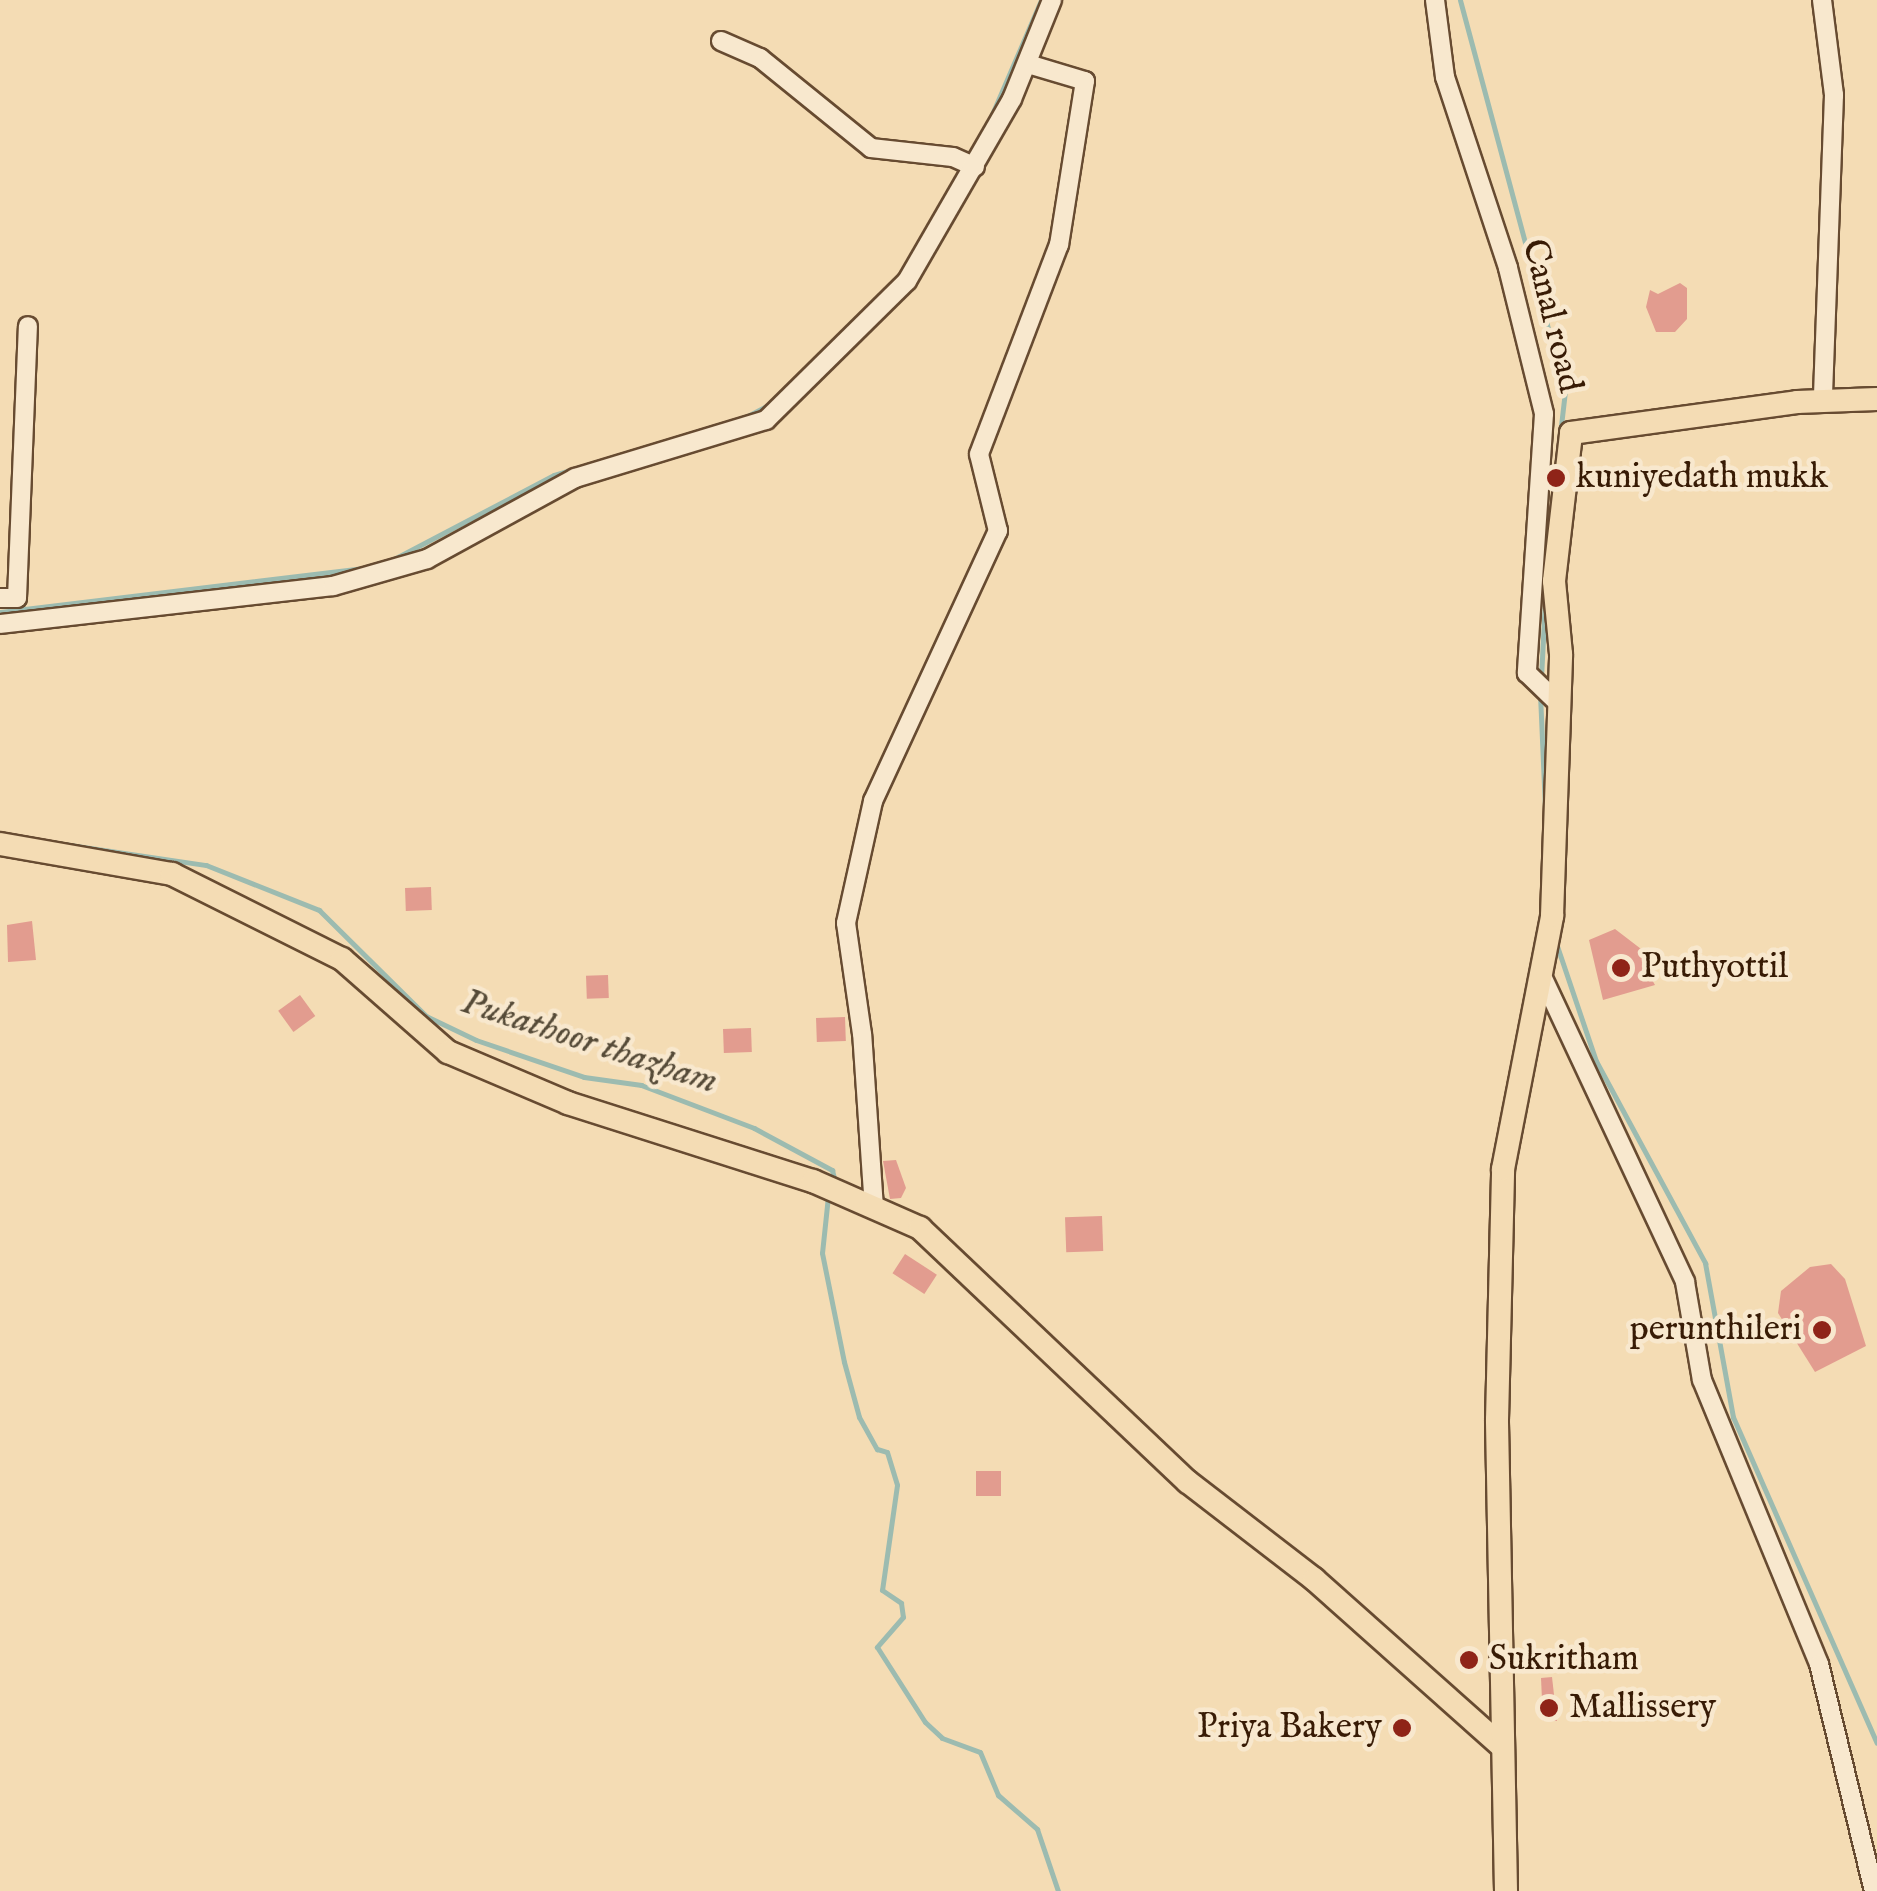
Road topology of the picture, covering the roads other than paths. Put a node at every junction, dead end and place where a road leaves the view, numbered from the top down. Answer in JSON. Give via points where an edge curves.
{"nodes":[{"id":1,"x":1052,"y":0,"type":"edge"},
{"id":2,"x":1435,"y":0,"type":"edge"},
{"id":3,"x":1822,"y":0,"type":"edge"},
{"id":4,"x":721,"y":41,"type":"dead end"},
{"id":5,"x":1028,"y":64,"type":"junction"},
{"id":6,"x":975,"y":167,"type":"junction"},
{"id":7,"x":28,"y":326,"type":"dead end"},
{"id":8,"x":1877,"y":399,"type":"edge"},
{"id":9,"x":1823,"y":402,"type":"junction"},
{"id":10,"x":0,"y":598,"type":"edge"},
{"id":11,"x":0,"y":624,"type":"edge"},
{"id":12,"x":1559,"y":704,"type":"junction"},
{"id":13,"x":0,"y":844,"type":"edge"},
{"id":14,"x":1541,"y":974,"type":"junction"},
{"id":15,"x":874,"y":1208,"type":"junction"},
{"id":16,"x":1500,"y":1745,"type":"junction"},
{"id":17,"x":1506,"y":1891,"type":"edge"},
{"id":18,"x":1874,"y":1891,"type":"edge"}],
"edges":[{"from":1,"to":5,"type":"street"},
{"from":2,"to":12,"type":"street","name":"Canal road","via":[[1444,77],[1508,268],[1544,414],[1527,673]]},
{"from":3,"to":9,"type":"street","via":[[1834,94]]},
{"from":4,"to":6,"type":"street","via":[[760,58],[871,148],[953,157]]},
{"from":5,"to":6,"type":"street"},
{"from":5,"to":15,"type":"street","via":[[1085,81],[1059,245],[978,454],[998,531],[873,802],[846,923],[862,1034]]},
{"from":6,"to":11,"type":"street","via":[[907,281],[766,420],[575,478],[427,559],[333,586]]},
{"from":7,"to":10,"type":"street","via":[[17,598]]},
{"from":8,"to":9,"type":"main road"},
{"from":9,"to":12,"type":"main road","via":[[1571,433],[1554,581]]},
{"from":12,"to":14,"type":"main road","via":[[1552,916]]},
{"from":13,"to":15,"type":"main road","via":[[172,874],[342,959],[448,1052],[568,1104],[700,1141]]},
{"from":14,"to":16,"type":"main road","via":[[1503,1169]]},
{"from":14,"to":18,"type":"street","via":[[1685,1282],[1702,1380],[1819,1664]]},
{"from":15,"to":16,"type":"main road","via":[[920,1228],[1173,1469],[1314,1579]]},
{"from":16,"to":17,"type":"main road"}]}
